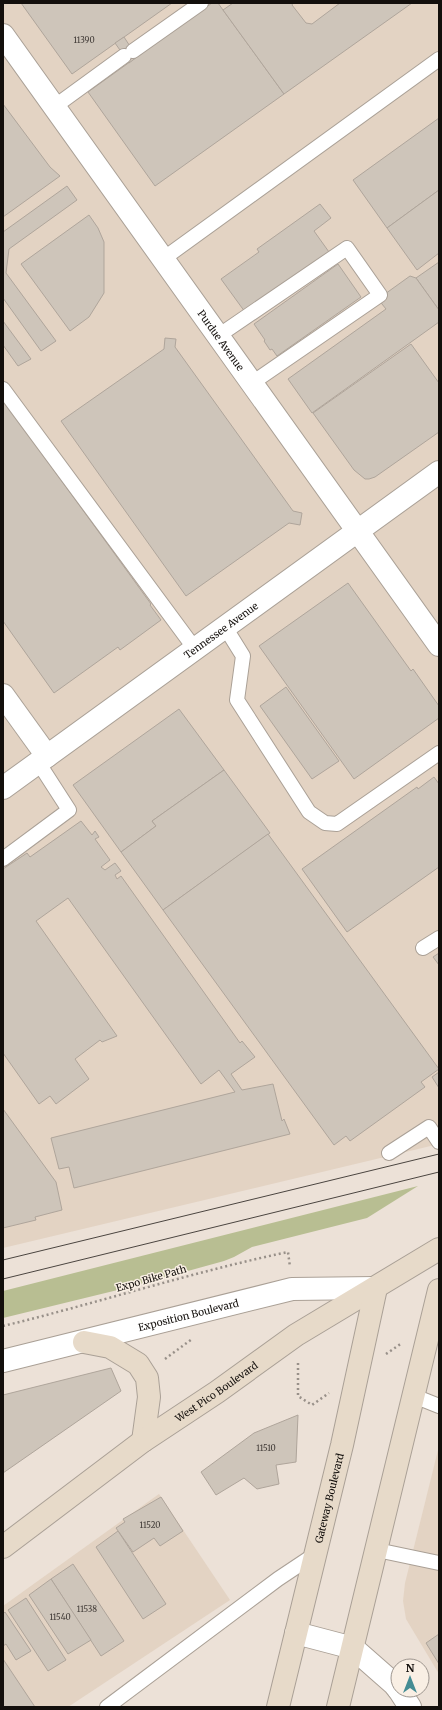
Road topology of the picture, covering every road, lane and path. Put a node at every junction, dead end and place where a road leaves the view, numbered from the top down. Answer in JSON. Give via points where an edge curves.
{"nodes":[{"id":1,"x":201,"y":3,"type":"edge"},
{"id":2,"x":3,"y":35,"type":"edge"},
{"id":3,"x":439,"y":59,"type":"edge"},
{"id":4,"x":54,"y":106,"type":"junction"},
{"id":5,"x":163,"y":259,"type":"junction"},
{"id":6,"x":218,"y":336,"type":"junction"},
{"id":7,"x":252,"y":383,"type":"junction"},
{"id":8,"x":3,"y":389,"type":"edge"},
{"id":9,"x":439,"y":472,"type":"edge"},
{"id":10,"x":358,"y":532,"type":"junction"},
{"id":11,"x":225,"y":627,"type":"junction"},
{"id":12,"x":439,"y":645,"type":"edge"},
{"id":13,"x":195,"y":649,"type":"junction"},
{"id":14,"x":3,"y":696,"type":"edge"},
{"id":15,"x":439,"y":753,"type":"edge"},
{"id":16,"x":42,"y":759,"type":"junction"},
{"id":17,"x":3,"y":788,"type":"edge"},
{"id":18,"x":3,"y":859,"type":"edge"},
{"id":19,"x":439,"y":938,"type":"edge"},
{"id":20,"x":423,"y":948,"type":"dead end"},
{"id":21,"x":439,"y":1142,"type":"edge"},
{"id":22,"x":390,"y":1153,"type":"dead end"},
{"id":23,"x":439,"y":1249,"type":"edge"},
{"id":24,"x":290,"y":1268,"type":"dead end"},
{"id":25,"x":376,"y":1288,"type":"junction"},
{"id":26,"x":439,"y":1290,"type":"edge"},
{"id":27,"x":3,"y":1326,"type":"edge"},
{"id":28,"x":195,"y":1338,"type":"dead end"},
{"id":29,"x":84,"y":1342,"type":"junction"},
{"id":30,"x":165,"y":1359,"type":"dead end"},
{"id":31,"x":3,"y":1361,"type":"edge"},
{"id":32,"x":298,"y":1390,"type":"dead end"},
{"id":33,"x":414,"y":1396,"type":"junction"},
{"id":34,"x":318,"y":1400,"type":"dead end"},
{"id":35,"x":439,"y":1406,"type":"edge"},
{"id":36,"x":143,"y":1442,"type":"junction"},
{"id":37,"x":3,"y":1547,"type":"edge"},
{"id":38,"x":377,"y":1550,"type":"junction"},
{"id":39,"x":317,"y":1552,"type":"junction"},
{"id":40,"x":439,"y":1563,"type":"edge"},
{"id":41,"x":296,"y":1633,"type":"junction"},
{"id":42,"x":353,"y":1648,"type":"junction"},
{"id":43,"x":390,"y":1680,"type":"edge"},
{"id":44,"x":404,"y":1698,"type":"edge"},
{"id":45,"x":107,"y":1707,"type":"edge"},
{"id":46,"x":278,"y":1707,"type":"edge"},
{"id":47,"x":338,"y":1707,"type":"edge"},
{"id":48,"x":410,"y":1707,"type":"edge"}],
"edges":[{"from":1,"to":4,"type":"lane"},
{"from":2,"to":4,"type":"street","name":"Purdue Avenue"},
{"from":3,"to":5,"type":"lane"},
{"from":4,"to":5,"type":"street","name":"Purdue Avenue"},
{"from":5,"to":6,"type":"street","name":"Purdue Avenue"},
{"from":6,"to":7,"type":"street","name":"Purdue Avenue"},
{"from":6,"to":7,"type":"lane","via":[[347,248],[380,295]]},
{"from":7,"to":10,"type":"street","name":"Purdue Avenue"},
{"from":8,"to":13,"type":"lane"},
{"from":9,"to":10,"type":"street","name":"Tennessee Avenue"},
{"from":10,"to":11,"type":"street","name":"Tennessee Avenue"},
{"from":10,"to":12,"type":"street","name":"Purdue Avenue"},
{"from":11,"to":13,"type":"street","name":"Tennessee Avenue"},
{"from":11,"to":15,"type":"lane","via":[[243,656],[237,700],[309,812],[325,823],[337,824]]},
{"from":13,"to":16,"type":"street","name":"Tennessee Avenue"},
{"from":14,"to":16,"type":"street"},
{"from":16,"to":17,"type":"street","name":"Tennessee Avenue"},
{"from":16,"to":18,"type":"lane","via":[[69,810]]},
{"from":19,"to":20,"type":"lane"},
{"from":21,"to":22,"type":"lane","via":[[429,1127]]},
{"from":23,"to":25,"type":"main road","name":"West Pico Boulevard"},
{"from":24,"to":27,"type":"path","name":"Expo Bike Path","via":[[288,1252]]},
{"from":25,"to":29,"type":"street","name":"Exposition Boulevard","via":[[292,1289]]},
{"from":25,"to":36,"type":"main road","name":"West Pico Boulevard","via":[[296,1335]]},
{"from":25,"to":39,"type":"main road","name":"Gateway Boulevard"},
{"from":26,"to":33,"type":"main road"},
{"from":28,"to":30,"type":"path"},
{"from":29,"to":31,"type":"street","name":"Exposition Boulevard"},
{"from":29,"to":36,"type":"main road","via":[[110,1347],[138,1364],[147,1378],[149,1397]]},
{"from":32,"to":34,"type":"path","via":[[298,1396],[312,1405]]},
{"from":33,"to":35,"type":"lane"},
{"from":33,"to":38,"type":"main road"},
{"from":36,"to":37,"type":"main road","name":"West Pico Boulevard"},
{"from":38,"to":40,"type":"lane"},
{"from":38,"to":42,"type":"main road"},
{"from":39,"to":41,"type":"main road","name":"Gateway Boulevard"},
{"from":39,"to":45,"type":"lane"},
{"from":41,"to":42,"type":"street"},
{"from":41,"to":46,"type":"main road","name":"Gateway Boulevard"},
{"from":42,"to":43,"type":"street"},
{"from":42,"to":47,"type":"main road"},
{"from":44,"to":48,"type":"street"}]}
